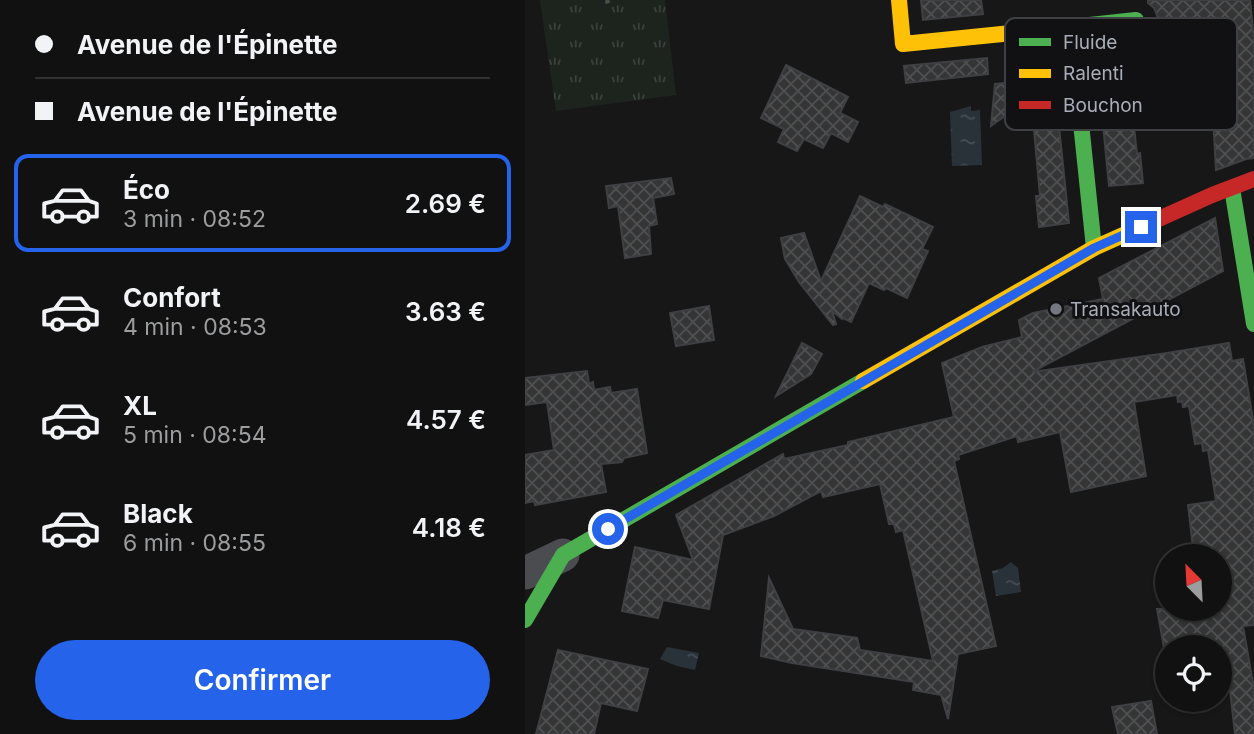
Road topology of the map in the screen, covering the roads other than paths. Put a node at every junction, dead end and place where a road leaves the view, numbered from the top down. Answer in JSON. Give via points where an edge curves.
{"nodes":[{"id":1,"x":898,"y":0,"type":"edge"},
{"id":2,"x":1005,"y":34,"type":"edge"},
{"id":3,"x":1082,"y":130,"type":"edge"},
{"id":4,"x":1254,"y":179,"type":"edge"},
{"id":5,"x":1232,"y":188,"type":"junction"},
{"id":6,"x":1094,"y":248,"type":"junction"},
{"id":7,"x":1254,"y":324,"type":"edge"},
{"id":8,"x":563,"y":555,"type":"junction"},
{"id":9,"x":525,"y":573,"type":"edge"},
{"id":10,"x":525,"y":620,"type":"edge"}],
"edges":[{"from":1,"to":2,"type":"street","via":[[903,44]]},
{"from":3,"to":6,"type":"street"},
{"from":4,"to":5,"type":"street"},
{"from":5,"to":6,"type":"street"},
{"from":5,"to":7,"type":"street"},
{"from":6,"to":8,"type":"street"},
{"from":8,"to":9,"type":"street"},
{"from":8,"to":10,"type":"street"}]}
